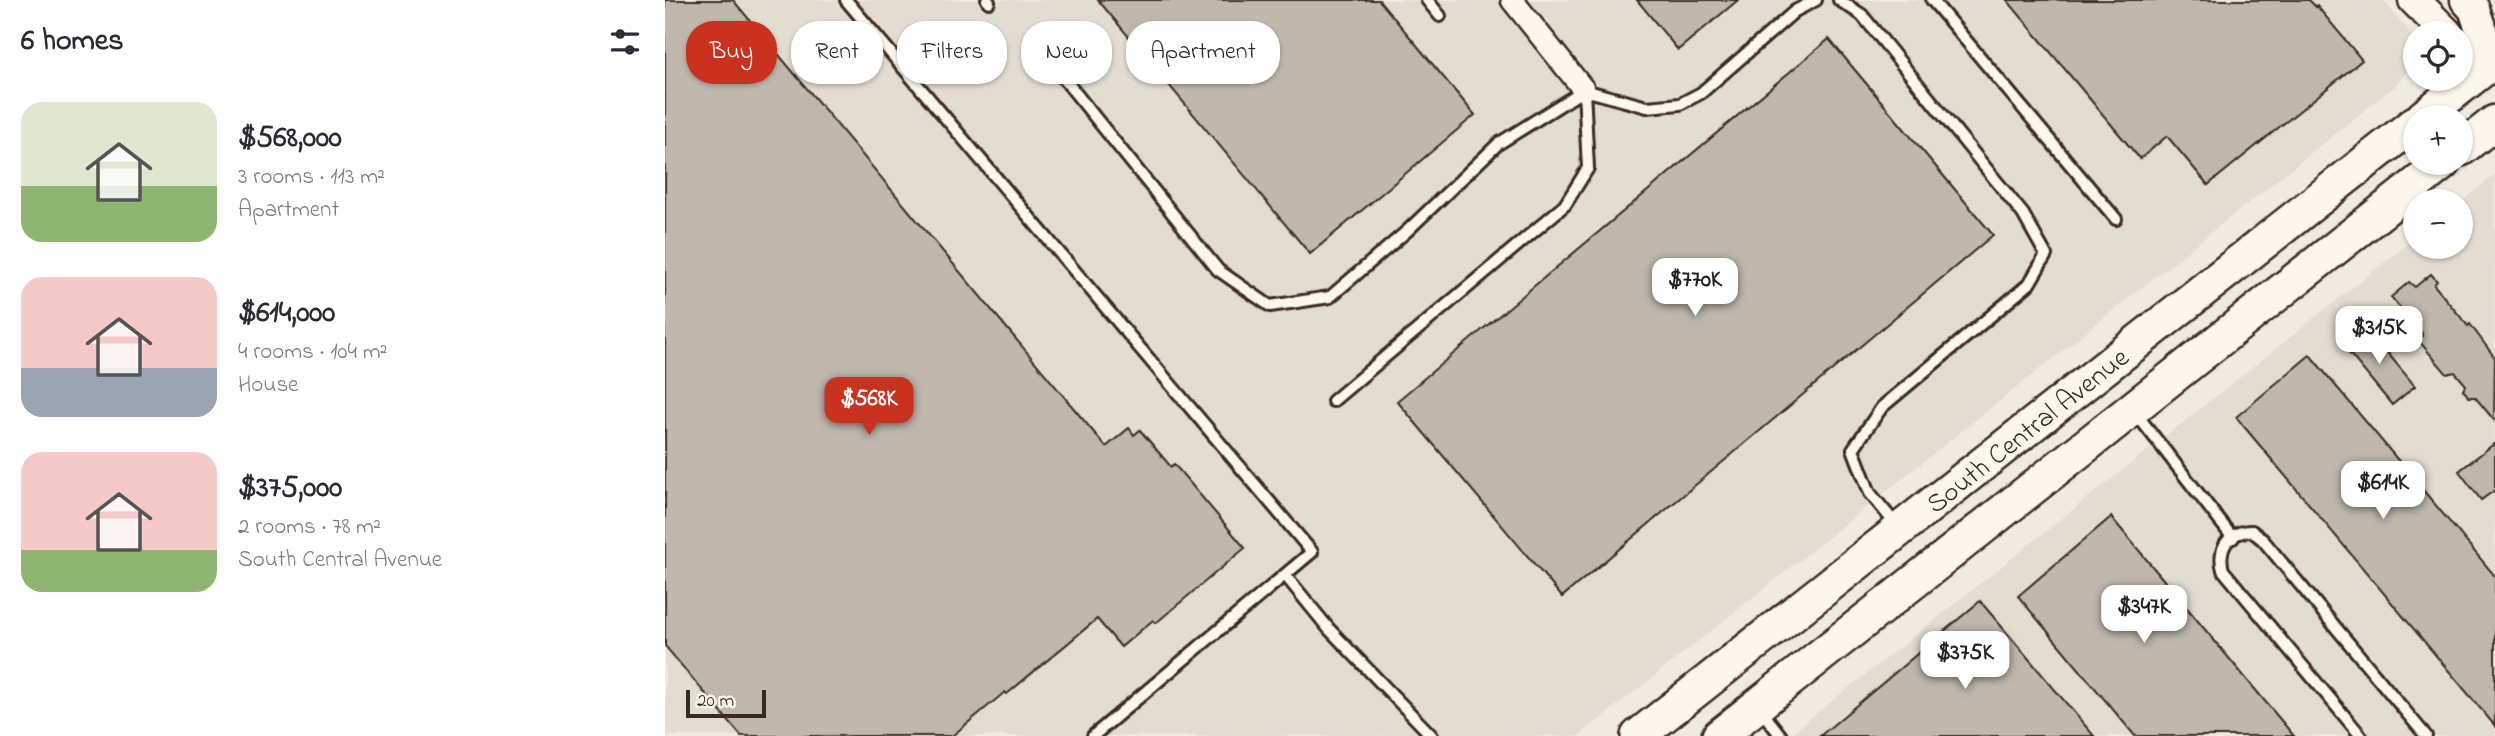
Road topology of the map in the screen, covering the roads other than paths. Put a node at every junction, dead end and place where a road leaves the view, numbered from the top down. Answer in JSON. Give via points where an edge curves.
{"nodes":[{"id":1,"x":846,"y":0,"type":"edge"},
{"id":2,"x":1512,"y":0,"type":"edge"},
{"id":3,"x":1816,"y":0,"type":"edge"},
{"id":4,"x":1839,"y":0,"type":"edge"},
{"id":5,"x":1932,"y":0,"type":"edge"},
{"id":6,"x":2414,"y":0,"type":"edge"},
{"id":7,"x":2466,"y":0,"type":"edge"},
{"id":8,"x":1430,"y":1,"type":"edge"},
{"id":9,"x":1440,"y":16,"type":"dead end"},
{"id":10,"x":2435,"y":21,"type":"edge"},
{"id":11,"x":2473,"y":50,"type":"edge"},
{"id":12,"x":2494,"y":63,"type":"edge"},
{"id":13,"x":1068,"y":84,"type":"edge"},
{"id":14,"x":1584,"y":90,"type":"junction"},
{"id":15,"x":2439,"y":105,"type":"edge"},
{"id":16,"x":2495,"y":122,"type":"edge"},
{"id":17,"x":2403,"y":132,"type":"edge"},
{"id":18,"x":2473,"y":139,"type":"edge"},
{"id":19,"x":2428,"y":175,"type":"edge"},
{"id":20,"x":2116,"y":219,"type":"dead end"},
{"id":21,"x":1333,"y":401,"type":"dead end"},
{"id":22,"x":2132,"y":409,"type":"junction"},
{"id":23,"x":1900,"y":530,"type":"junction"},
{"id":24,"x":2233,"y":538,"type":"junction"},
{"id":25,"x":1285,"y":575,"type":"junction"},
{"id":26,"x":1754,"y":645,"type":"junction"},
{"id":27,"x":1785,"y":684,"type":"junction"},
{"id":28,"x":1757,"y":706,"type":"junction"},
{"id":29,"x":1093,"y":736,"type":"edge"},
{"id":30,"x":1432,"y":736,"type":"edge"},
{"id":31,"x":1638,"y":736,"type":"edge"},
{"id":32,"x":1719,"y":736,"type":"edge"},
{"id":33,"x":1781,"y":736,"type":"edge"},
{"id":34,"x":2361,"y":736,"type":"edge"},
{"id":35,"x":2426,"y":736,"type":"edge"}],
"edges":[{"from":1,"to":25,"type":"lane","via":[[1312,552]]},
{"from":2,"to":14,"type":"street"},
{"from":3,"to":14,"type":"lane","via":[[1795,11],[1701,93],[1680,104],[1647,107]]},
{"from":4,"to":23,"type":"lane","via":[[1862,15],[2024,214],[2046,255],[2029,285],[1882,407],[1853,449],[1870,493]]},
{"from":5,"to":20,"type":"lane"},
{"from":6,"to":10,"type":"street"},
{"from":7,"to":12,"type":"street","via":[[2474,9]]},
{"from":8,"to":9,"type":"lane"},
{"from":11,"to":12,"type":"street"},
{"from":12,"to":15,"type":"main road"},
{"from":13,"to":14,"type":"lane","via":[[1218,270],[1270,306],[1330,297],[1498,144]]},
{"from":14,"to":21,"type":"lane","via":[[1588,168],[1565,205]]},
{"from":16,"to":18,"type":"main road"},
{"from":17,"to":23,"type":"main road","name":"South Central Avenue"},
{"from":19,"to":22,"type":"main road","name":"South Central Avenue"},
{"from":22,"to":24,"type":"lane"},
{"from":22,"to":27,"type":"main road","name":"South Central Avenue"},
{"from":23,"to":26,"type":"main road","name":"South Central Avenue"},
{"from":24,"to":34,"type":"lane","via":[[2219,557],[2223,570]]},
{"from":24,"to":35,"type":"lane","via":[[2241,531],[2252,531],[2263,540]]},
{"from":25,"to":29,"type":"lane"},
{"from":25,"to":30,"type":"lane","via":[[1329,629]]},
{"from":26,"to":27,"type":"main road"},
{"from":26,"to":31,"type":"main road","name":"South Central Avenue"},
{"from":27,"to":28,"type":"main road","name":"South Central Avenue"},
{"from":28,"to":32,"type":"main road","name":"South Central Avenue"},
{"from":28,"to":33,"type":"lane"}]}
